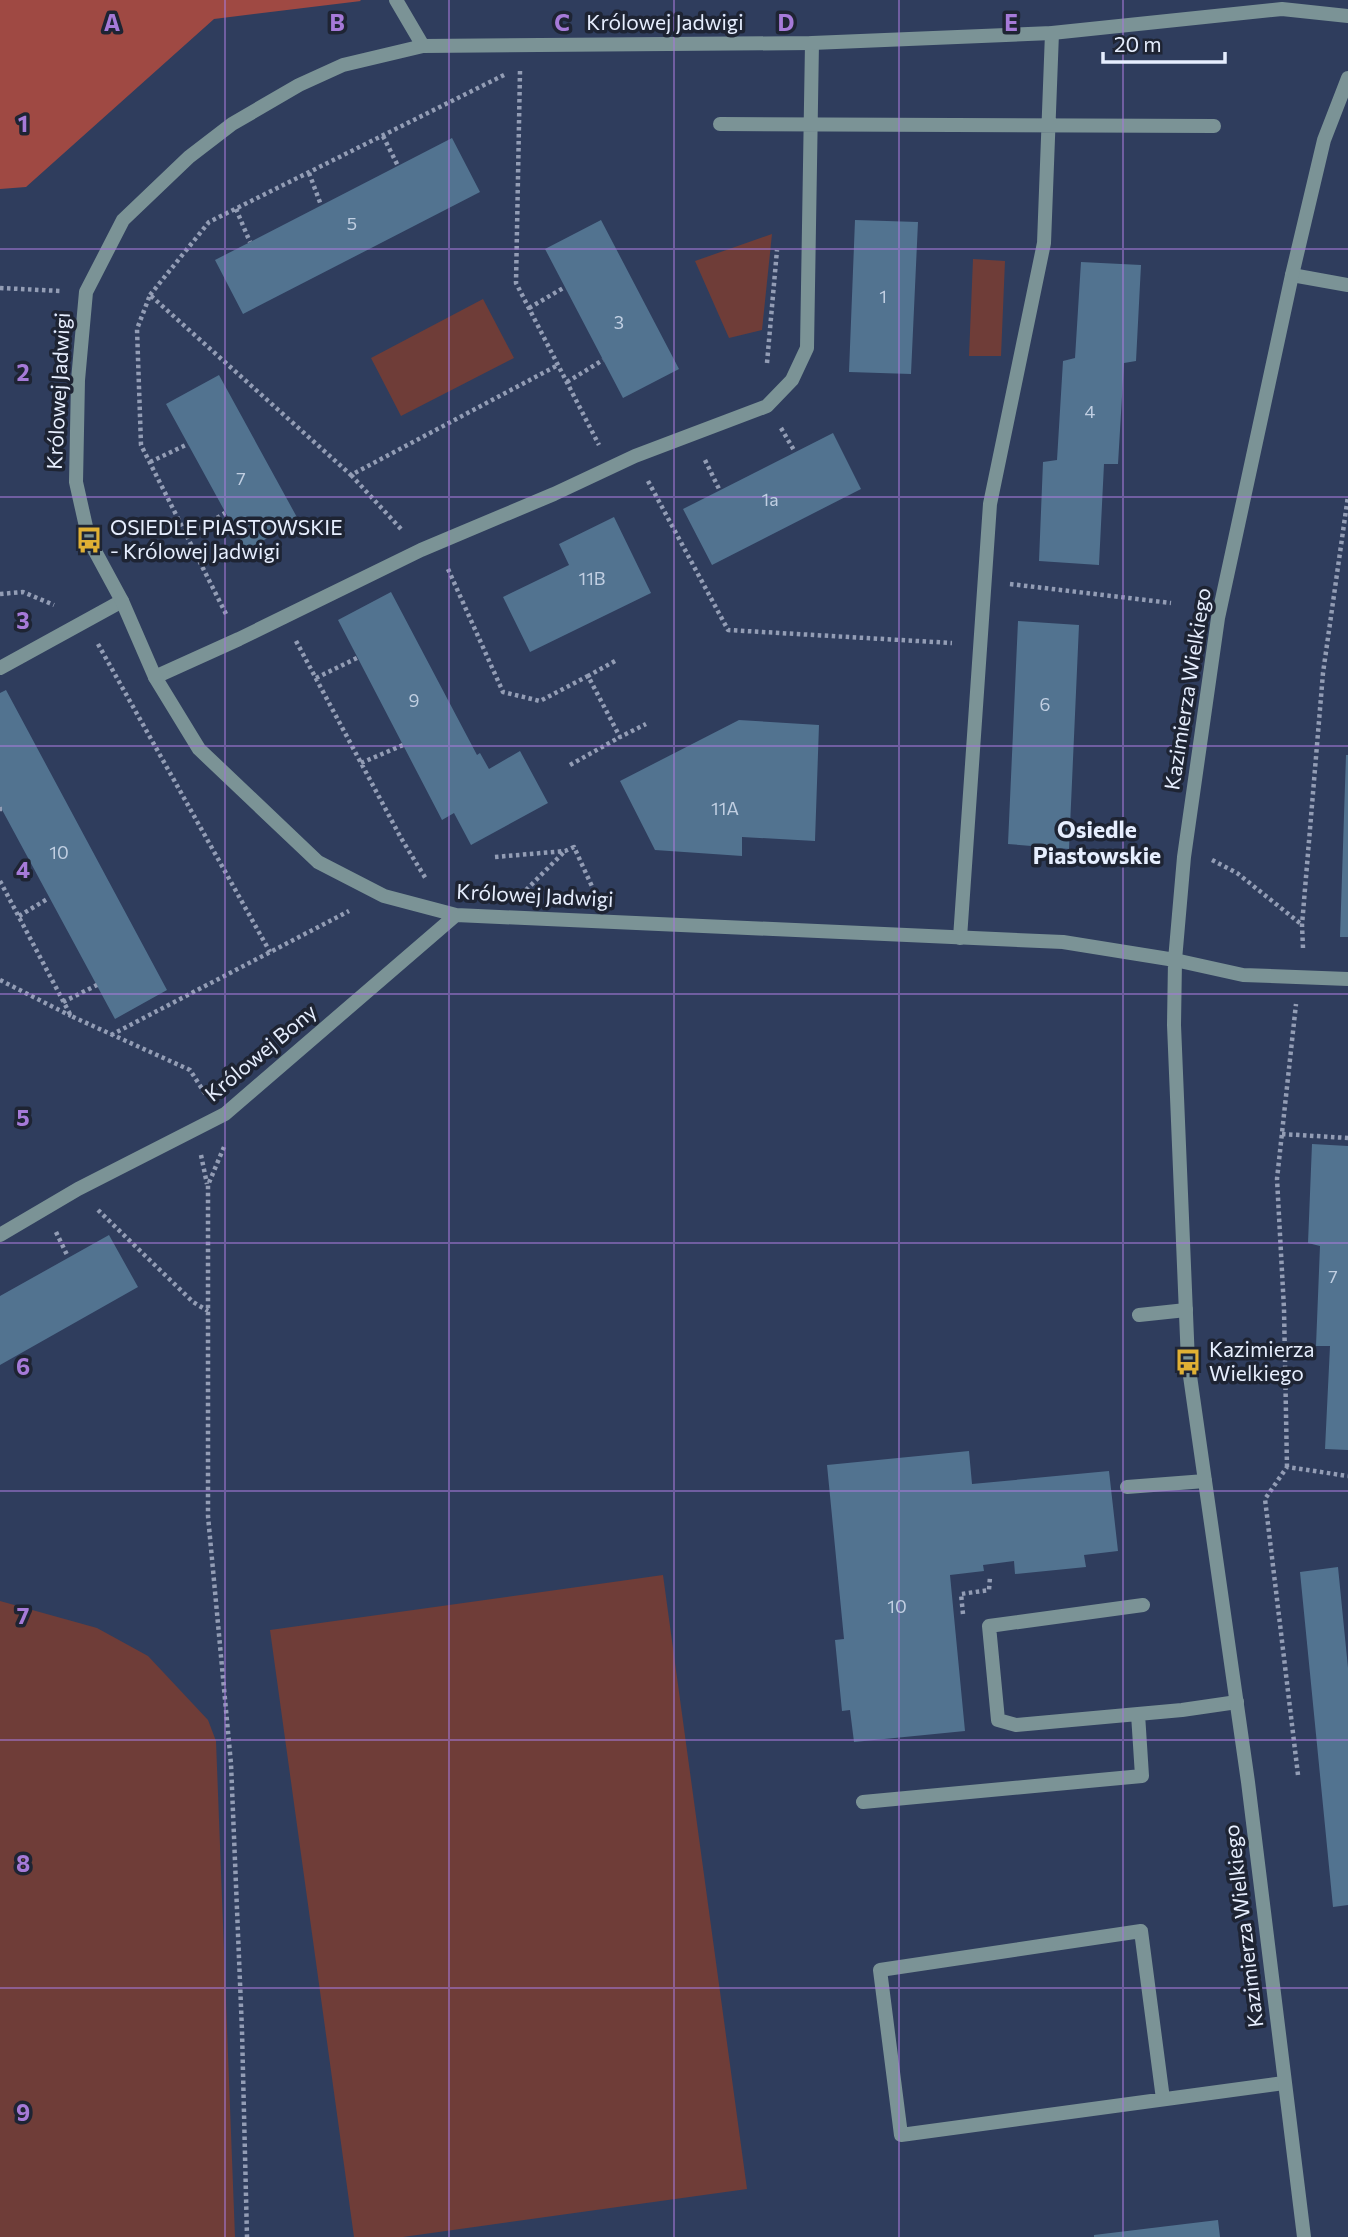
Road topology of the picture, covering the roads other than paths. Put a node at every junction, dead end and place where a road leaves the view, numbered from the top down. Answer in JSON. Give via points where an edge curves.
{"nodes":[{"id":1,"x":396,"y":0,"type":"edge"},
{"id":2,"x":1348,"y":16,"type":"edge"},
{"id":3,"x":1052,"y":33,"type":"junction"},
{"id":4,"x":811,"y":43,"type":"junction"},
{"id":5,"x":422,"y":46,"type":"junction"},
{"id":6,"x":1348,"y":78,"type":"edge"},
{"id":7,"x":720,"y":124,"type":"dead end"},
{"id":8,"x":810,"y":124,"type":"junction"},
{"id":9,"x":1048,"y":126,"type":"junction"},
{"id":10,"x":1214,"y":126,"type":"dead end"},
{"id":11,"x":1292,"y":275,"type":"junction"},
{"id":12,"x":1348,"y":285,"type":"edge"},
{"id":13,"x":122,"y":601,"type":"junction"},
{"id":14,"x":0,"y":668,"type":"edge"},
{"id":15,"x":155,"y":677,"type":"junction"},
{"id":16,"x":456,"y":915,"type":"junction"},
{"id":17,"x":960,"y":938,"type":"junction"},
{"id":18,"x":1175,"y":960,"type":"junction"},
{"id":19,"x":1348,"y":979,"type":"edge"},
{"id":20,"x":0,"y":1235,"type":"edge"},
{"id":21,"x":1186,"y":1310,"type":"junction"},
{"id":22,"x":1139,"y":1315,"type":"dead end"},
{"id":23,"x":1205,"y":1481,"type":"junction"},
{"id":24,"x":1127,"y":1487,"type":"dead end"},
{"id":25,"x":1143,"y":1605,"type":"dead end"},
{"id":26,"x":1237,"y":1702,"type":"junction"},
{"id":27,"x":1138,"y":1714,"type":"junction"},
{"id":28,"x":863,"y":1802,"type":"dead end"},
{"id":29,"x":1284,"y":2083,"type":"junction"},
{"id":30,"x":1163,"y":2099,"type":"junction"},
{"id":31,"x":1304,"y":2237,"type":"edge"}],
"edges":[{"from":1,"to":5,"type":"street"},
{"from":2,"to":3,"type":"street","name":"Królowej Jadwigi","via":[[1282,9]]},
{"from":3,"to":4,"type":"street","name":"Królowej Jadwigi"},
{"from":3,"to":9,"type":"street"},
{"from":4,"to":5,"type":"street","name":"Królowej Jadwigi"},
{"from":4,"to":8,"type":"street"},
{"from":5,"to":13,"type":"street","name":"Królowej Jadwigi","via":[[343,65],[299,85],[232,124],[189,157],[123,220],[86,292],[76,482],[89,540]]},
{"from":6,"to":11,"type":"street","name":"Kazimierza Wielkiego","via":[[1324,141]]},
{"from":7,"to":8,"type":"street"},
{"from":8,"to":9,"type":"street"},
{"from":8,"to":15,"type":"street","via":[[807,348],[792,380],[767,405],[635,456],[421,550]]},
{"from":9,"to":10,"type":"street"},
{"from":9,"to":17,"type":"street","via":[[1044,243],[990,504]]},
{"from":11,"to":12,"type":"street"},
{"from":11,"to":18,"type":"street","name":"Kazimierza Wielkiego","via":[[1218,618],[1184,857]]},
{"from":13,"to":14,"type":"street"},
{"from":13,"to":15,"type":"street","name":"Królowej Jadwigi"},
{"from":15,"to":16,"type":"street","name":"Królowej Jadwigi","via":[[200,749],[318,862],[384,896]]},
{"from":16,"to":17,"type":"street","name":"Królowej Jadwigi"},
{"from":16,"to":20,"type":"street","name":"Królowej Bony","via":[[225,1114],[78,1189]]},
{"from":17,"to":18,"type":"street","name":"Królowej Jadwigi","via":[[1063,942]]},
{"from":18,"to":19,"type":"street","name":"Królowej Jadwigi","via":[[1300,984]]},
{"from":18,"to":21,"type":"street","name":"Kazimierza Wielkiego"},
{"from":21,"to":22,"type":"street"},
{"from":21,"to":23,"type":"street","name":"Kazimierza Wielkiego","via":[[1188,1362]]},
{"from":23,"to":24,"type":"street"},
{"from":23,"to":26,"type":"street","name":"Kazimierza Wielkiego"},
{"from":25,"to":27,"type":"street","via":[[989,1626],[998,1720],[1016,1725]]},
{"from":26,"to":27,"type":"street"},
{"from":26,"to":29,"type":"street","name":"Kazimierza Wielkiego"},
{"from":27,"to":28,"type":"street","via":[[1142,1776]]},
{"from":29,"to":30,"type":"street"},
{"from":29,"to":31,"type":"street","name":"Kazimierza Wielkiego"},
{"from":30,"to":30,"type":"street","via":[[1141,1931],[880,1970],[901,2135]]}]}
